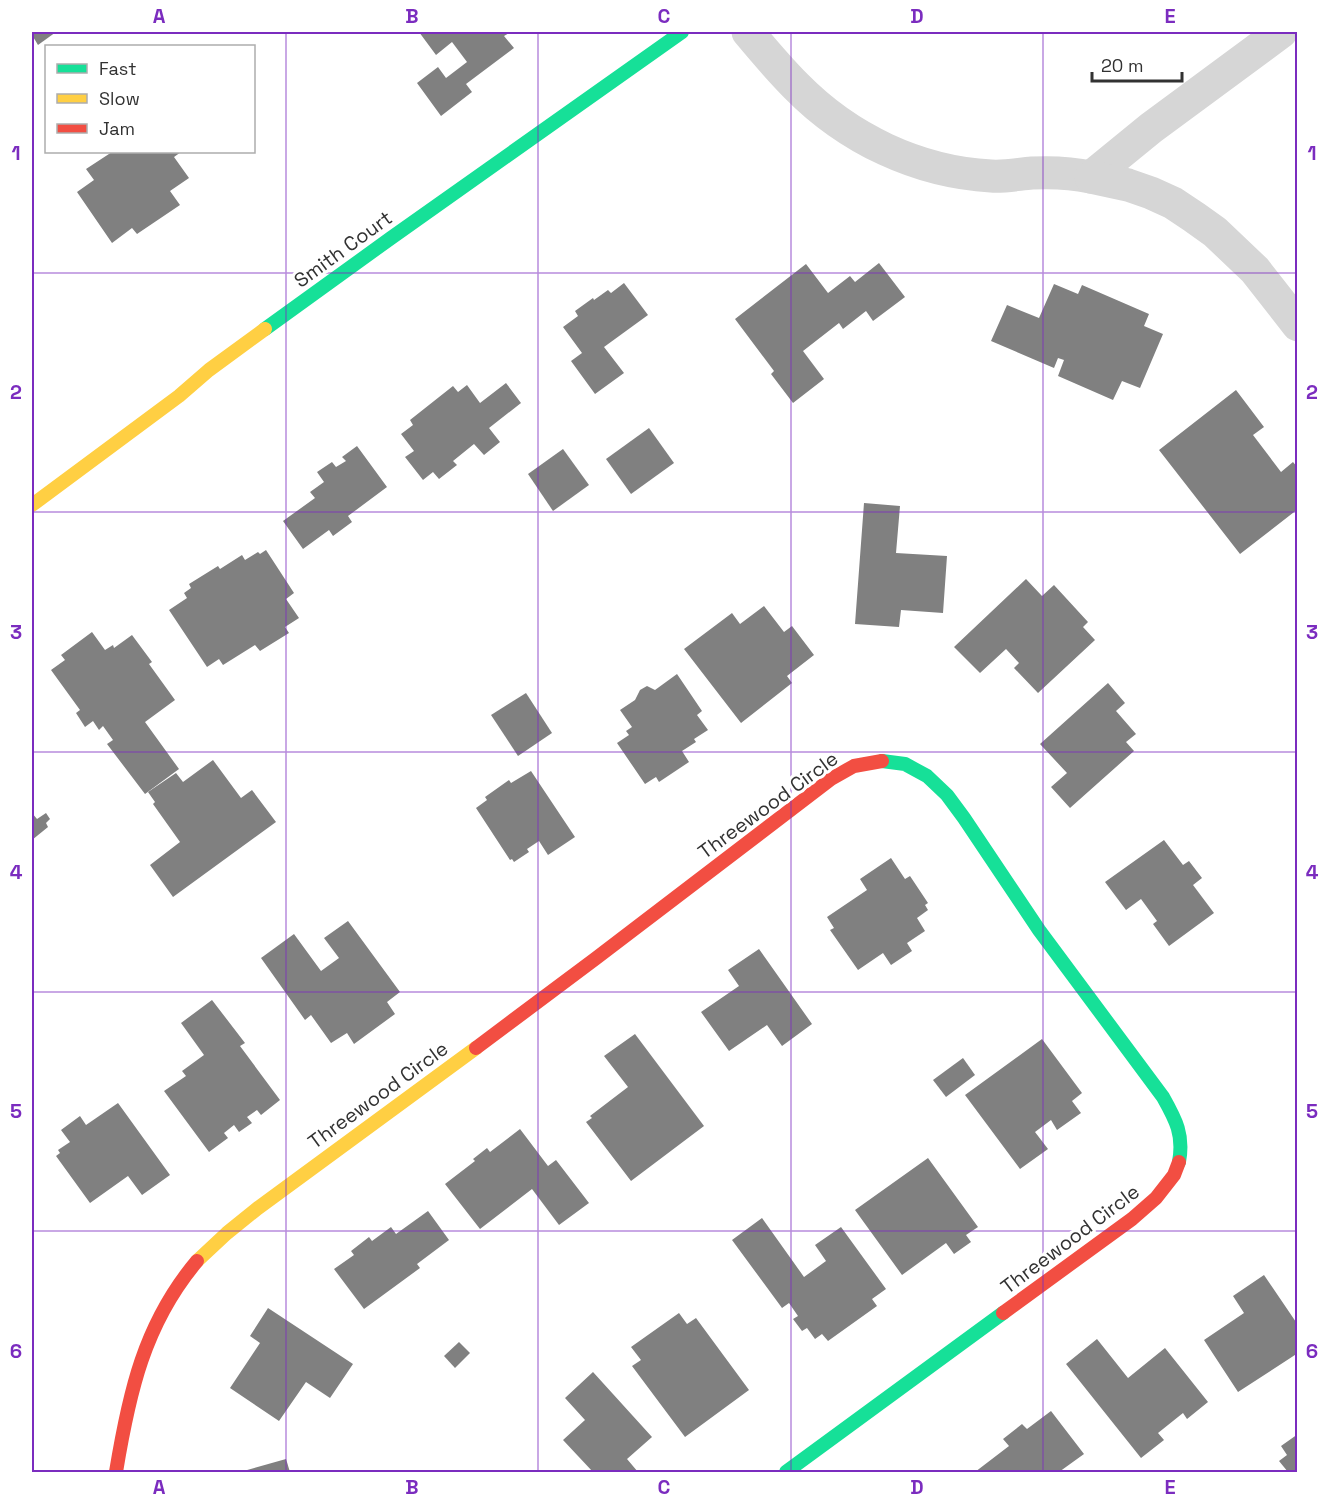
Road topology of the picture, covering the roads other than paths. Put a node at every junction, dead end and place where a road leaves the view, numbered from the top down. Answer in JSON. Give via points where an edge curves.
{"nodes":[{"id":1,"x":682,"y":32,"type":"edge"},
{"id":2,"x":748,"y":32,"type":"edge"},
{"id":3,"x":1281,"y":32,"type":"edge"},
{"id":4,"x":1091,"y":177,"type":"junction"},
{"id":5,"x":1298,"y":325,"type":"edge"},
{"id":6,"x":32,"y":505,"type":"edge"},
{"id":7,"x":116,"y":1473,"type":"edge"},
{"id":8,"x":786,"y":1473,"type":"edge"}],
"edges":[{"from":1,"to":6,"type":"street","name":"Smith Court","via":[[400,231]]},
{"from":2,"to":4,"type":"street","via":[[829,116],[904,157],[972,174],[1060,173]]},
{"from":3,"to":4,"type":"street"},
{"from":4,"to":5,"type":"street","via":[[1151,193],[1215,232],[1255,270]]},
{"from":7,"to":8,"type":"street","name":"Threewood Circle","via":[[130,1394],[154,1324],[198,1260],[226,1233],[831,779],[854,766],[880,761],[905,764],[927,776],[964,818],[1039,930],[1163,1097],[1177,1122],[1179,1161],[1174,1175],[1156,1198],[1132,1219]]}]}
